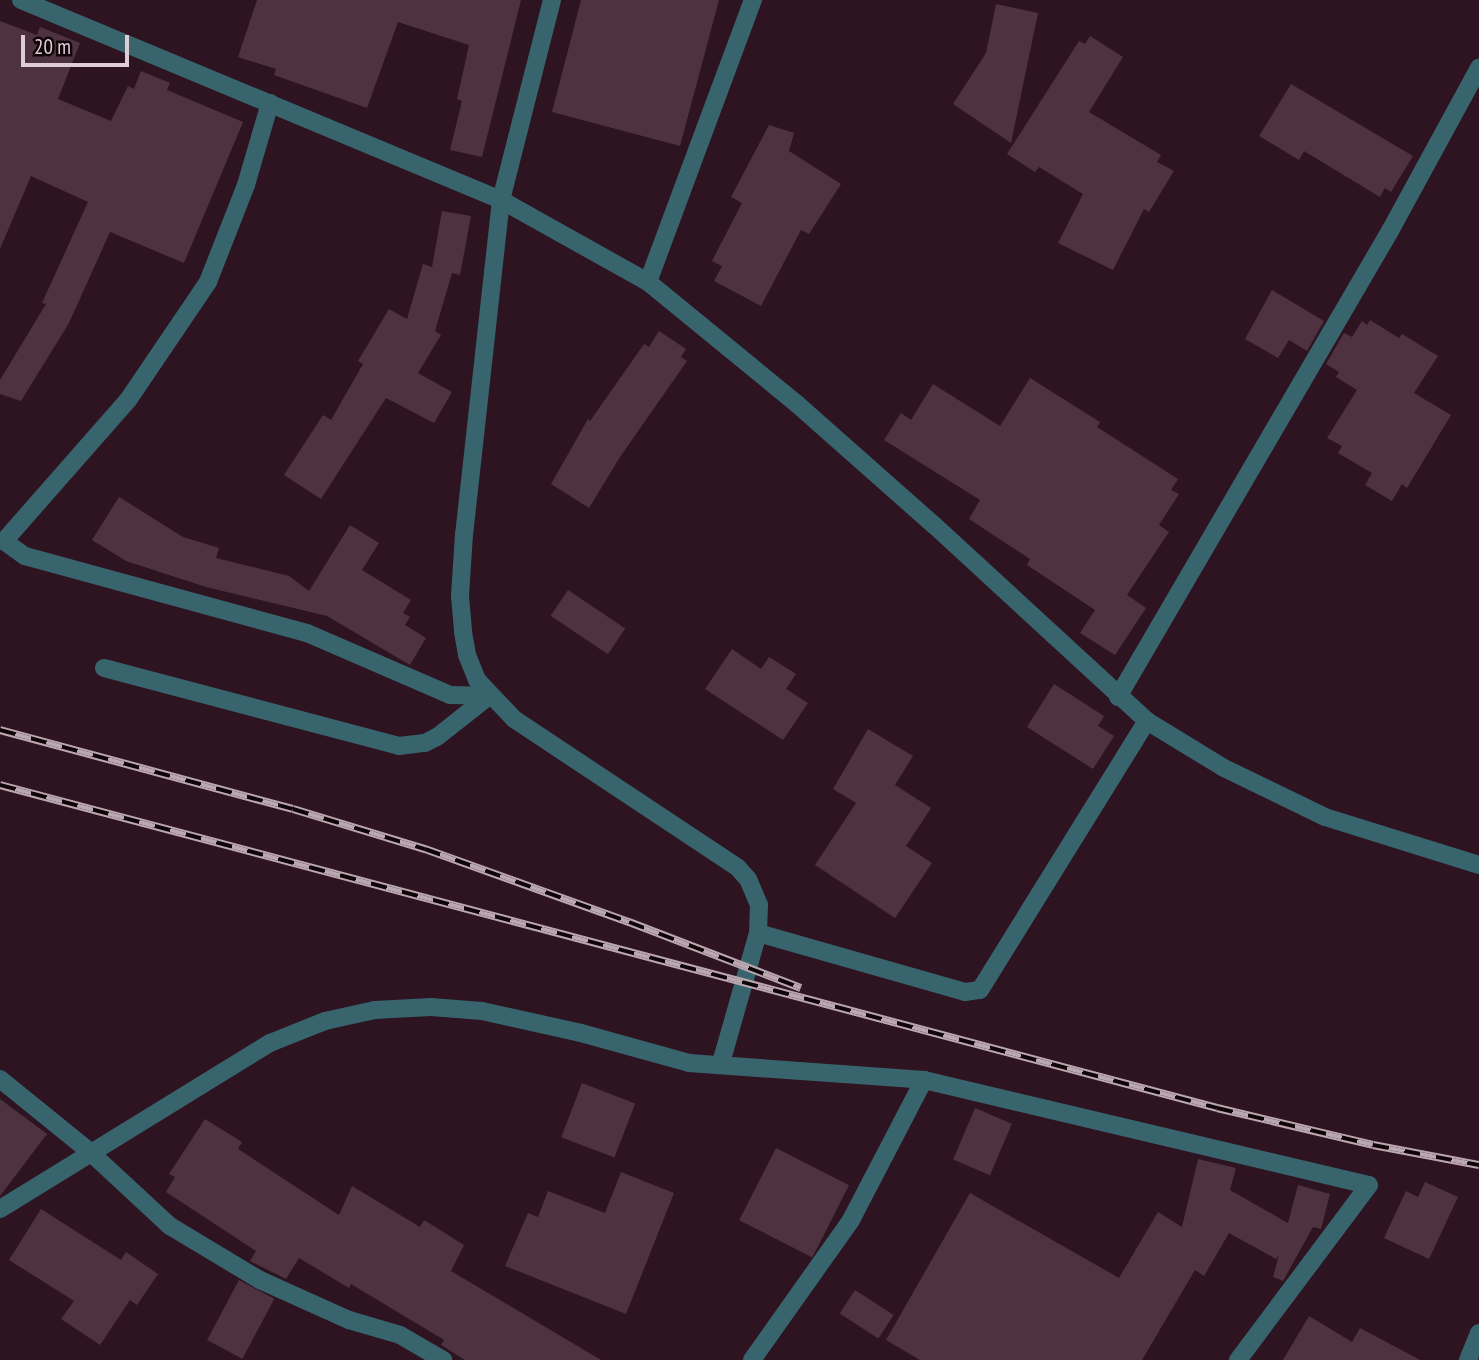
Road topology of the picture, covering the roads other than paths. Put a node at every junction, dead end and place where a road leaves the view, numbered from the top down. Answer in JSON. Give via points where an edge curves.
{"nodes":[{"id":1,"x":21,"y":0,"type":"edge"},
{"id":2,"x":552,"y":0,"type":"edge"},
{"id":3,"x":753,"y":0,"type":"edge"},
{"id":4,"x":1479,"y":68,"type":"edge"},
{"id":5,"x":270,"y":103,"type":"junction"},
{"id":6,"x":501,"y":200,"type":"junction"},
{"id":7,"x":648,"y":282,"type":"junction"},
{"id":8,"x":104,"y":668,"type":"dead end"},
{"id":9,"x":489,"y":696,"type":"junction"},
{"id":10,"x":1118,"y":697,"type":"junction"},
{"id":11,"x":1147,"y":721,"type":"junction"},
{"id":12,"x":1479,"y":865,"type":"edge"},
{"id":13,"x":758,"y":933,"type":"junction"},
{"id":14,"x":721,"y":1063,"type":"junction"},
{"id":15,"x":0,"y":1079,"type":"edge"},
{"id":16,"x":924,"y":1080,"type":"junction"},
{"id":17,"x":90,"y":1152,"type":"junction"},
{"id":18,"x":0,"y":1209,"type":"edge"},
{"id":19,"x":1479,"y":1333,"type":"edge"},
{"id":20,"x":1247,"y":1357,"type":"edge"},
{"id":21,"x":443,"y":1360,"type":"edge"},
{"id":22,"x":752,"y":1360,"type":"edge"},
{"id":23,"x":1468,"y":1360,"type":"edge"}],
"edges":[{"from":1,"to":5,"type":"street"},
{"from":2,"to":6,"type":"street"},
{"from":3,"to":7,"type":"street"},
{"from":4,"to":10,"type":"street","via":[[1390,231]]},
{"from":5,"to":6,"type":"street"},
{"from":5,"to":9,"type":"street","via":[[246,186],[208,282],[128,400],[4,541],[26,556],[307,633],[450,695]]},
{"from":6,"to":7,"type":"street"},
{"from":6,"to":9,"type":"street","via":[[460,596],[467,655]]},
{"from":7,"to":10,"type":"street","via":[[925,516]]},
{"from":8,"to":9,"type":"street","via":[[399,746],[437,737]]},
{"from":9,"to":13,"type":"street","via":[[514,719],[738,868],[759,905]]},
{"from":10,"to":11,"type":"street"},
{"from":11,"to":12,"type":"street","via":[[1224,768],[1325,817]]},
{"from":11,"to":13,"type":"street","via":[[980,990],[965,992]]},
{"from":13,"to":14,"type":"street"},
{"from":14,"to":16,"type":"street"},
{"from":14,"to":17,"type":"street","via":[[689,1063],[482,1011],[431,1007],[375,1010],[325,1021],[270,1043]]},
{"from":15,"to":17,"type":"street"},
{"from":16,"to":20,"type":"street","via":[[1369,1185]]},
{"from":16,"to":22,"type":"street","via":[[851,1220]]},
{"from":17,"to":18,"type":"street"},
{"from":17,"to":21,"type":"street","via":[[170,1226],[260,1280],[349,1320],[400,1335]]},
{"from":19,"to":23,"type":"street"}]}
